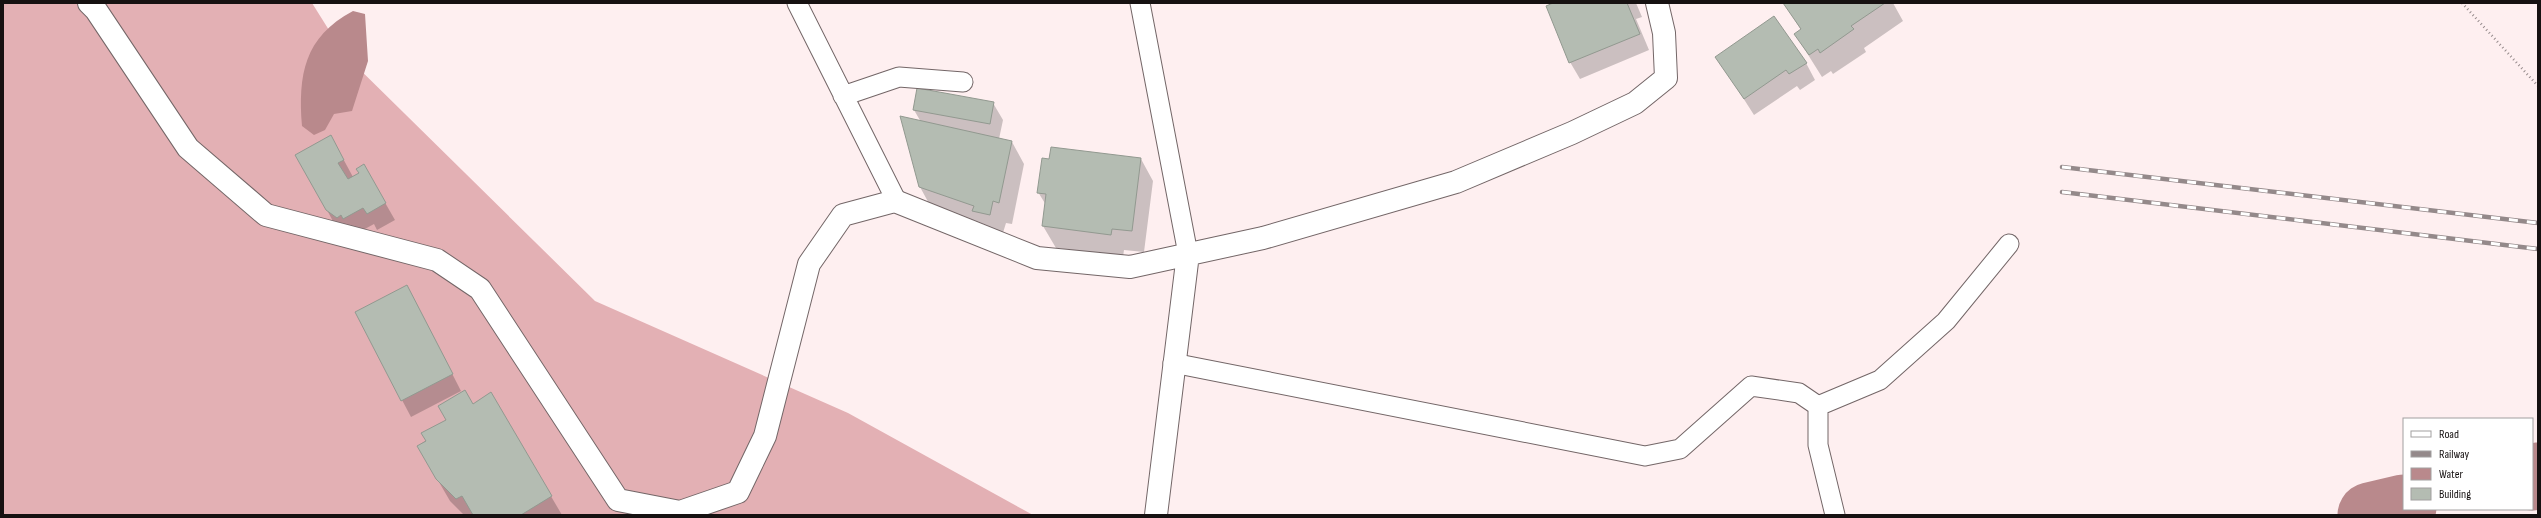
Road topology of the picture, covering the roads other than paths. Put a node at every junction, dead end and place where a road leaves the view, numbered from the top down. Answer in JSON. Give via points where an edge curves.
{"nodes":[{"id":1,"x":89,"y":3,"type":"edge"},
{"id":2,"x":797,"y":3,"type":"edge"},
{"id":3,"x":1140,"y":3,"type":"edge"},
{"id":4,"x":1658,"y":3,"type":"edge"},
{"id":5,"x":963,"y":82,"type":"dead end"},
{"id":6,"x":843,"y":96,"type":"junction"},
{"id":7,"x":897,"y":202,"type":"junction"},
{"id":8,"x":2009,"y":244,"type":"dead end"},
{"id":9,"x":1188,"y":254,"type":"junction"},
{"id":10,"x":1174,"y":363,"type":"junction"},
{"id":11,"x":1818,"y":406,"type":"junction"},
{"id":12,"x":1156,"y":515,"type":"edge"},
{"id":13,"x":1835,"y":515,"type":"edge"}],
"edges":[{"from":1,"to":7,"type":"street","via":[[188,148],[266,215],[437,260],[480,289],[618,500],[680,512],[738,492],[766,436],[809,264],[843,215]]},
{"from":2,"to":6,"type":"lane"},
{"from":3,"to":9,"type":"lane"},
{"from":4,"to":9,"type":"street","via":[[1664,33],[1666,78],[1635,103],[1572,133],[1456,182],[1264,238]]},
{"from":5,"to":6,"type":"lane","via":[[899,77]]},
{"from":6,"to":7,"type":"lane"},
{"from":7,"to":9,"type":"street","via":[[1037,258],[1130,267]]},
{"from":8,"to":11,"type":"lane","via":[[1946,321],[1880,380]]},
{"from":9,"to":10,"type":"street"},
{"from":10,"to":11,"type":"lane","via":[[1645,456],[1680,449],[1751,386],[1799,393]]},
{"from":10,"to":12,"type":"street"},
{"from":11,"to":13,"type":"lane","via":[[1818,445]]}]}
